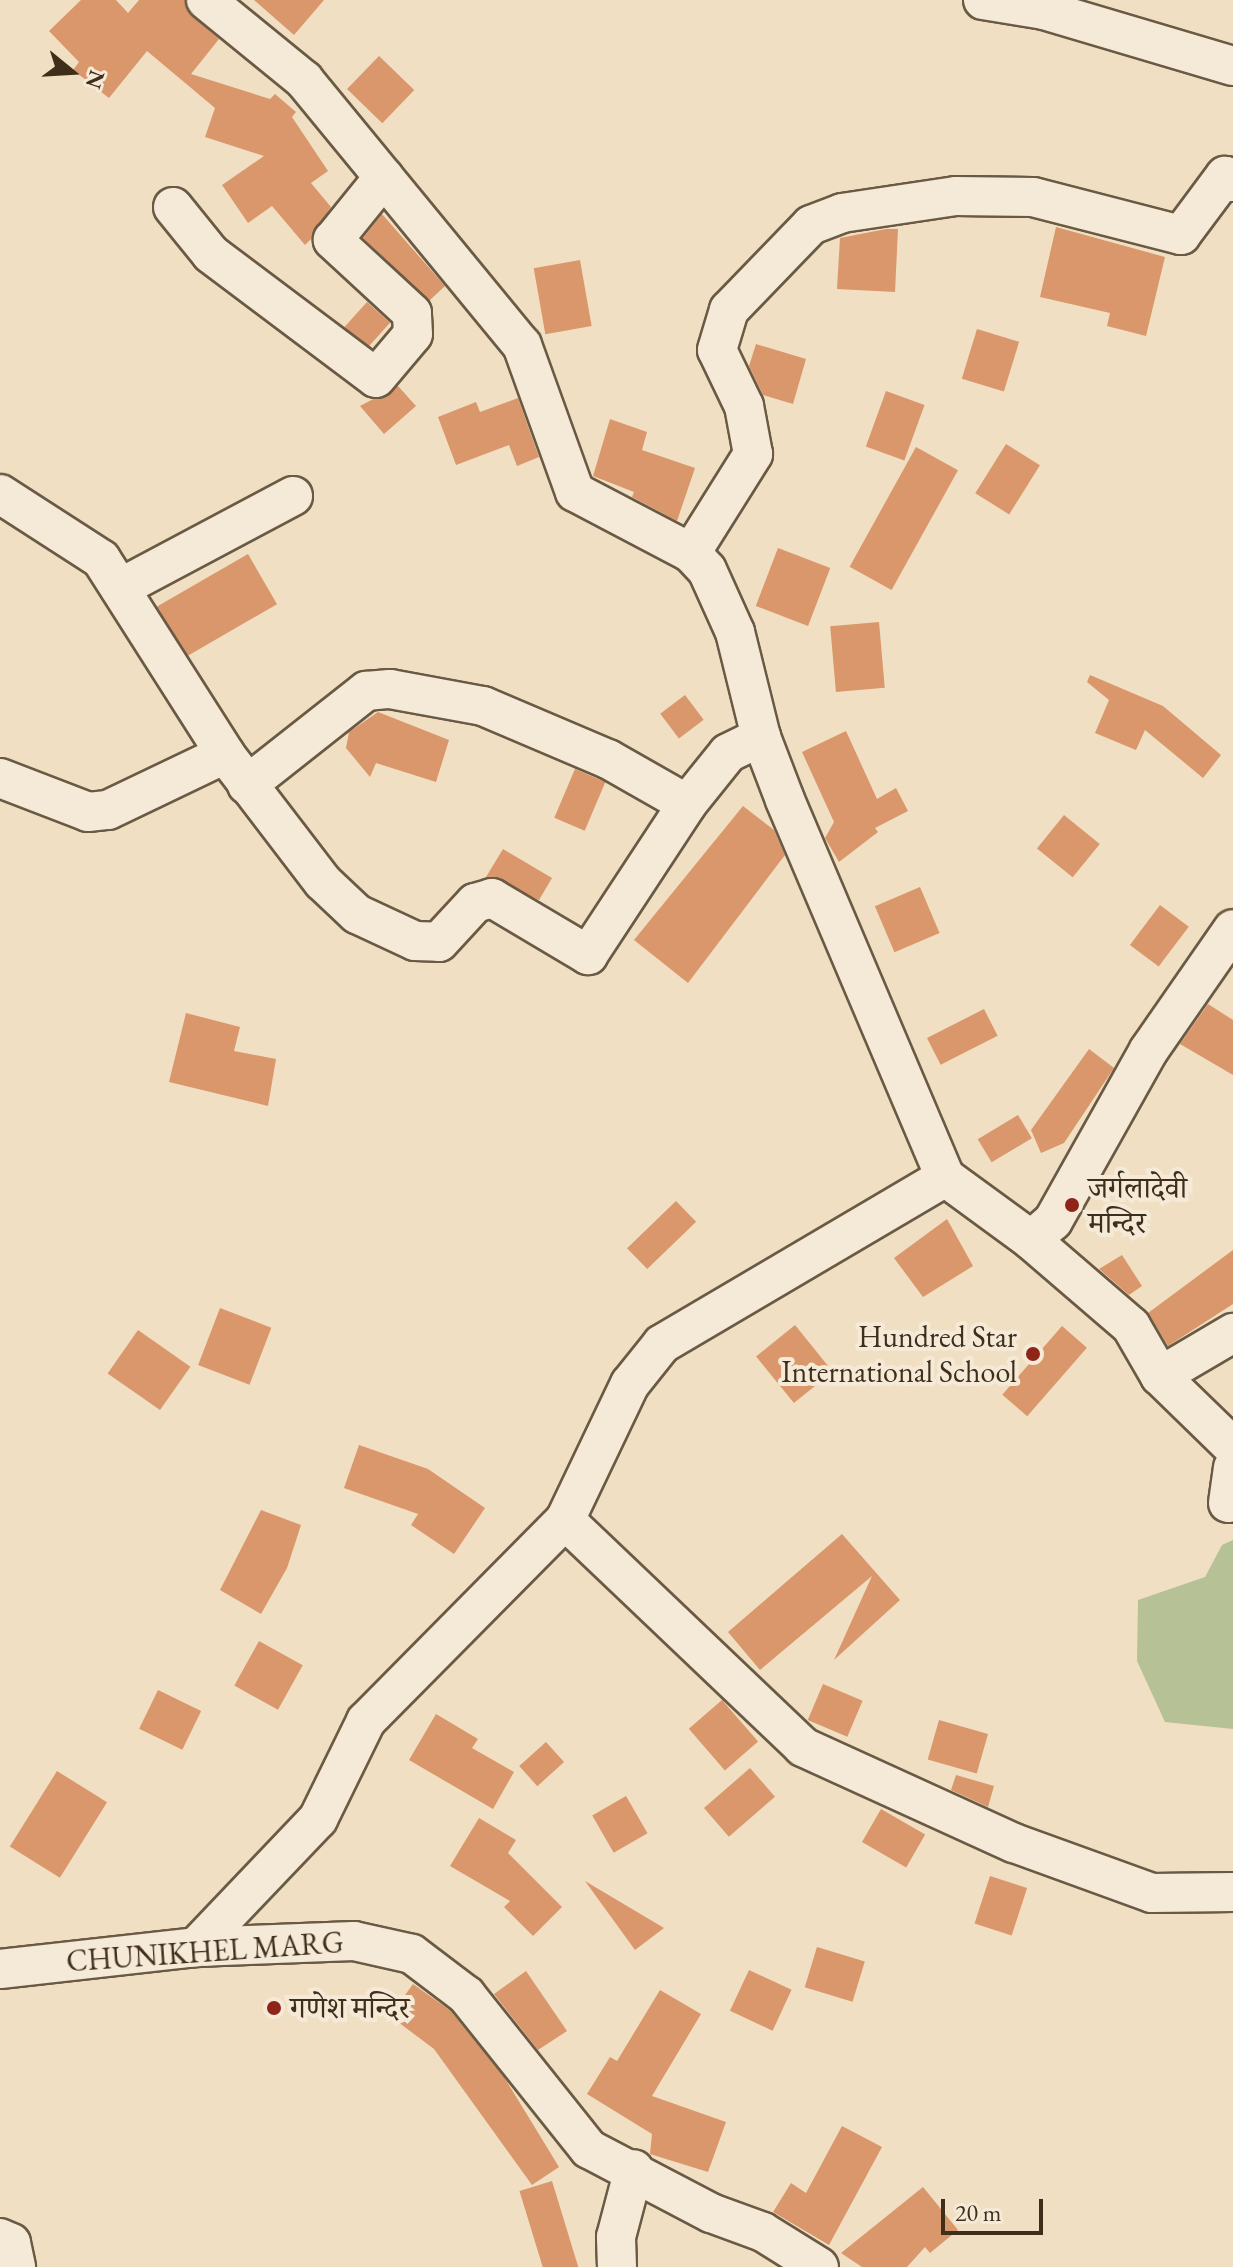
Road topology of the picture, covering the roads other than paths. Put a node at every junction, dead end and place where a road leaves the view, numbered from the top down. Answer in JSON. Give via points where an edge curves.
{"nodes":[{"id":1,"x":206,"y":0,"type":"edge"},
{"id":2,"x":983,"y":0,"type":"edge"},
{"id":3,"x":1233,"y":66,"type":"edge"},
{"id":4,"x":384,"y":177,"type":"junction"},
{"id":5,"x":1233,"y":182,"type":"edge"},
{"id":6,"x":173,"y":207,"type":"dead end"},
{"id":7,"x":0,"y":494,"type":"edge"},
{"id":8,"x":293,"y":496,"type":"dead end"},
{"id":9,"x":691,"y":553,"type":"junction"},
{"id":10,"x":120,"y":588,"type":"junction"},
{"id":11,"x":761,"y":737,"type":"junction"},
{"id":12,"x":225,"y":754,"type":"junction"},
{"id":13,"x":0,"y":778,"type":"edge"},
{"id":14,"x":247,"y":785,"type":"junction"},
{"id":15,"x":687,"y":804,"type":"junction"},
{"id":16,"x":1233,"y":929,"type":"edge"},
{"id":17,"x":945,"y":1177,"type":"junction"},
{"id":18,"x":1031,"y":1240,"type":"junction"},
{"id":19,"x":1233,"y":1333,"type":"edge"},
{"id":20,"x":1160,"y":1376,"type":"junction"},
{"id":21,"x":1233,"y":1447,"type":"edge"},
{"id":22,"x":565,"y":1520,"type":"junction"},
{"id":23,"x":1233,"y":1892,"type":"edge"},
{"id":24,"x":196,"y":1947,"type":"junction"},
{"id":25,"x":0,"y":1969,"type":"edge"},
{"id":26,"x":634,"y":2169,"type":"junction"},
{"id":27,"x":0,"y":2238,"type":"edge"},
{"id":28,"x":16,"y":2267,"type":"edge"},
{"id":29,"x":617,"y":2267,"type":"edge"},
{"id":30,"x":819,"y":2267,"type":"edge"}],
"edges":[{"from":1,"to":4,"type":"street","via":[[304,80]]},
{"from":2,"to":3,"type":"street","via":[[1044,10]]},
{"from":4,"to":6,"type":"street","via":[[333,240],[412,313],[413,334],[376,378],[211,254]]},
{"from":4,"to":9,"type":"street","via":[[522,345],[575,492]]},
{"from":5,"to":9,"type":"street","via":[[1225,176],[1181,235],[1033,197],[956,196],[842,213],[811,225],[729,310],[717,350],[744,406],[753,454]]},
{"from":7,"to":10,"type":"street","via":[[101,559]]},
{"from":8,"to":10,"type":"street"},
{"from":9,"to":11,"type":"street","via":[[707,570],[735,632]]},
{"from":10,"to":12,"type":"street"},
{"from":11,"to":15,"type":"street","via":[[728,753]]},
{"from":11,"to":17,"type":"street"},
{"from":12,"to":13,"type":"street","via":[[108,810],[88,812]]},
{"from":12,"to":14,"type":"street"},
{"from":14,"to":15,"type":"street","via":[[366,691],[390,689],[483,706],[608,759]]},
{"from":14,"to":15,"type":"street","via":[[333,893],[382,928],[415,941],[439,942],[475,903],[492,898],[588,955]]},
{"from":16,"to":18,"type":"street","via":[[1149,1050],[1053,1221]]},
{"from":17,"to":18,"type":"street"},
{"from":17,"to":22,"type":"street","via":[[662,1344],[630,1384]]},
{"from":18,"to":20,"type":"street","via":[[1131,1326]]},
{"from":19,"to":20,"type":"street"},
{"from":20,"to":21,"type":"street"},
{"from":22,"to":23,"type":"street","via":[[803,1747],[1014,1843],[1152,1893]]},
{"from":22,"to":24,"type":"street","via":[[366,1721],[318,1819]]},
{"from":24,"to":25,"type":"street","name":"CHUNIKHEL MARG"},
{"from":24,"to":26,"type":"street","name":"CHUNIKHEL MARG","via":[[354,1941],[412,1954],[466,1995],[589,2149]]},
{"from":26,"to":29,"type":"street","via":[[616,2237]]},
{"from":26,"to":30,"type":"street","name":"CHUNIKHEL MARG"},
{"from":27,"to":28,"type":"street","via":[[11,2243]]}]}
